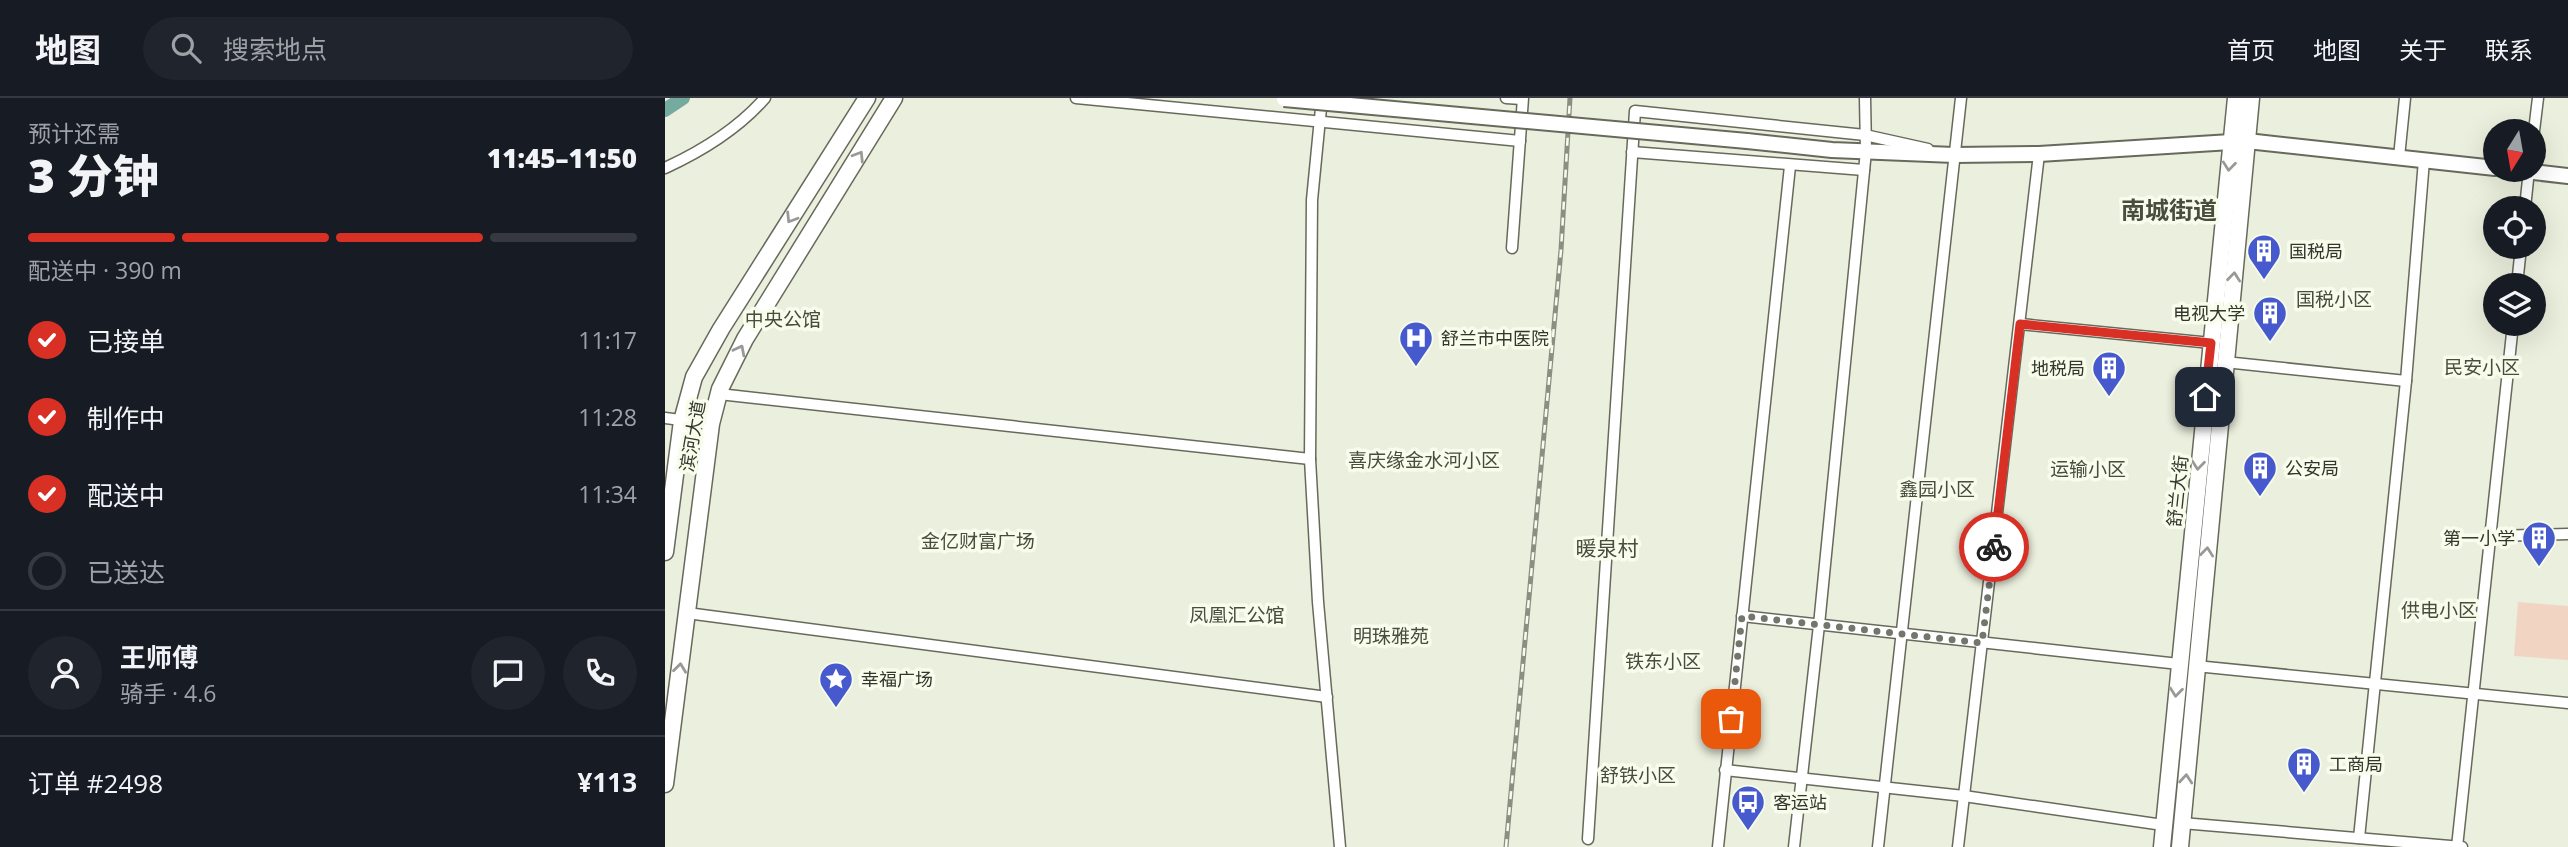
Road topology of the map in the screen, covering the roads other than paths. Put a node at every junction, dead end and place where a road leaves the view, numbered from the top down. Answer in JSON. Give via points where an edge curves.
{"nodes":[{"id":1,"x":765,"y":98,"type":"edge"},
{"id":2,"x":867,"y":98,"type":"edge"},
{"id":3,"x":894,"y":98,"type":"edge"},
{"id":4,"x":1076,"y":98,"type":"edge"},
{"id":5,"x":1277,"y":98,"type":"edge"},
{"id":6,"x":1322,"y":98,"type":"edge"},
{"id":7,"x":1506,"y":98,"type":"edge"},
{"id":8,"x":1865,"y":98,"type":"edge"},
{"id":9,"x":1961,"y":98,"type":"edge"},
{"id":10,"x":2235,"y":98,"type":"edge"},
{"id":11,"x":2251,"y":98,"type":"edge"},
{"id":12,"x":2405,"y":98,"type":"edge"},
{"id":13,"x":2538,"y":98,"type":"edge"},
{"id":14,"x":1284,"y":99,"type":"edge"},
{"id":15,"x":1523,"y":99,"type":"edge"},
{"id":16,"x":2535,"y":119,"type":"edge"},
{"id":17,"x":1320,"y":122,"type":"junction"},
{"id":18,"x":1865,"y":135,"type":"junction"},
{"id":19,"x":2239,"y":140,"type":"junction"},
{"id":20,"x":1520,"y":141,"type":"junction"},
{"id":21,"x":1866,"y":151,"type":"junction"},
{"id":22,"x":1632,"y":152,"type":"junction"},
{"id":23,"x":2039,"y":154,"type":"junction"},
{"id":24,"x":1954,"y":155,"type":"junction"},
{"id":25,"x":2399,"y":157,"type":"junction"},
{"id":26,"x":2424,"y":160,"type":"junction"},
{"id":27,"x":1790,"y":166,"type":"junction"},
{"id":28,"x":2483,"y":167,"type":"edge"},
{"id":29,"x":665,"y":169,"type":"edge"},
{"id":30,"x":1864,"y":170,"type":"junction"},
{"id":31,"x":2546,"y":173,"type":"edge"},
{"id":32,"x":2568,"y":176,"type":"edge"},
{"id":33,"x":1512,"y":248,"type":"dead end"},
{"id":34,"x":2020,"y":324,"type":"junction"},
{"id":35,"x":2512,"y":336,"type":"edge"},
{"id":36,"x":2211,"y":343,"type":"junction"},
{"id":37,"x":2225,"y":362,"type":"junction"},
{"id":38,"x":2406,"y":381,"type":"junction"},
{"id":39,"x":719,"y":394,"type":"junction"},
{"id":40,"x":665,"y":418,"type":"edge"},
{"id":41,"x":682,"y":421,"type":"junction"},
{"id":42,"x":711,"y":424,"type":"junction"},
{"id":43,"x":1310,"y":459,"type":"junction"},
{"id":44,"x":2568,"y":534,"type":"edge"},
{"id":45,"x":2491,"y":536,"type":"junction"},
{"id":46,"x":665,"y":552,"type":"edge"},
{"id":47,"x":687,"y":613,"type":"junction"},
{"id":48,"x":1742,"y":616,"type":"junction"},
{"id":49,"x":1819,"y":625,"type":"junction"},
{"id":50,"x":1903,"y":634,"type":"junction"},
{"id":51,"x":1982,"y":643,"type":"junction"},
{"id":52,"x":2179,"y":664,"type":"junction"},
{"id":53,"x":2196,"y":666,"type":"junction"},
{"id":54,"x":2375,"y":682,"type":"junction"},
{"id":55,"x":2474,"y":694,"type":"junction"},
{"id":56,"x":1327,"y":696,"type":"junction"},
{"id":57,"x":2568,"y":703,"type":"edge"},
{"id":58,"x":1725,"y":770,"type":"junction"},
{"id":59,"x":1801,"y":779,"type":"junction"},
{"id":60,"x":665,"y":784,"type":"edge"},
{"id":61,"x":1885,"y":788,"type":"junction"},
{"id":62,"x":1964,"y":796,"type":"junction"},
{"id":63,"x":2182,"y":823,"type":"junction"},
{"id":64,"x":2163,"y":825,"type":"junction"},
{"id":65,"x":2359,"y":838,"type":"junction"},
{"id":66,"x":1588,"y":839,"type":"dead end"},
{"id":67,"x":1340,"y":847,"type":"edge"},
{"id":68,"x":1718,"y":847,"type":"edge"},
{"id":69,"x":1794,"y":847,"type":"edge"},
{"id":70,"x":1878,"y":847,"type":"edge"},
{"id":71,"x":1958,"y":847,"type":"edge"},
{"id":72,"x":2162,"y":847,"type":"edge"},
{"id":73,"x":2180,"y":847,"type":"edge"},
{"id":74,"x":2459,"y":847,"type":"edge"}],
"edges":[{"from":1,"to":29,"type":"street","via":[[700,152]]},
{"from":2,"to":41,"type":"main road","name":"滨河大道","one_way":true,"via":[[721,329],[694,377]]},
{"from":39,"to":3,"type":"main road","name":"滨河大道","one_way":true,"via":[[745,340]]},
{"from":4,"to":17,"type":"street"},
{"from":5,"to":14,"type":"main road"},
{"from":6,"to":17,"type":"street"},
{"from":7,"to":15,"type":"street"},
{"from":8,"to":18,"type":"street"},
{"from":9,"to":24,"type":"street"},
{"from":10,"to":19,"type":"main road","name":"舒兰大街"},
{"from":11,"to":19,"type":"main road","name":"舒兰大街"},
{"from":12,"to":25,"type":"street"},
{"from":13,"to":16,"type":"street"},
{"from":14,"to":21,"type":"main road","bridge":true},
{"from":15,"to":20,"type":"street"},
{"from":17,"to":20,"type":"street"},
{"from":17,"to":43,"type":"street","via":[[1313,200]]},
{"from":18,"to":21,"type":"street"},
{"from":18,"to":22,"type":"street","via":[[1635,111]]},
{"from":18,"to":24,"type":"street"},
{"from":19,"to":23,"type":"main road"},
{"from":19,"to":25,"type":"main road"},
{"from":19,"to":36,"type":"main road","name":"舒兰大街","one_way":true},
{"from":37,"to":19,"type":"main road","name":"舒兰大街","one_way":true},
{"from":20,"to":33,"type":"street"},
{"from":21,"to":24,"type":"main road"},
{"from":21,"to":30,"type":"street"},
{"from":22,"to":27,"type":"street"},
{"from":22,"to":66,"type":"street"},
{"from":23,"to":24,"type":"main road"},
{"from":23,"to":34,"type":"street"},
{"from":24,"to":50,"type":"street"},
{"from":25,"to":26,"type":"main road"},
{"from":26,"to":28,"type":"main road"},
{"from":26,"to":38,"type":"street"},
{"from":27,"to":30,"type":"street"},
{"from":27,"to":48,"type":"street"},
{"from":30,"to":49,"type":"street"},
{"from":31,"to":32,"type":"main road"},
{"from":34,"to":36,"type":"street"},
{"from":34,"to":51,"type":"street"},
{"from":35,"to":45,"type":"street"},
{"from":36,"to":52,"type":"main road","name":"舒兰大街","one_way":true},
{"from":37,"to":38,"type":"street"},
{"from":53,"to":37,"type":"main road","name":"舒兰大街","one_way":true},
{"from":38,"to":54,"type":"street"},
{"from":39,"to":42,"type":"main road","name":"滨河大道"},
{"from":39,"to":43,"type":"street"},
{"from":40,"to":41,"type":"street"},
{"from":41,"to":42,"type":"street"},
{"from":41,"to":46,"type":"main road","name":"滨河大道"},
{"from":42,"to":47,"type":"main road","name":"滨河大道"},
{"from":43,"to":56,"type":"street"},
{"from":44,"to":45,"type":"street"},
{"from":45,"to":55,"type":"street"},
{"from":47,"to":56,"type":"street"},
{"from":60,"to":47,"type":"main road","name":"滨河大道","one_way":true},
{"from":48,"to":49,"type":"street"},
{"from":48,"to":58,"type":"street"},
{"from":49,"to":50,"type":"street"},
{"from":49,"to":59,"type":"street"},
{"from":50,"to":51,"type":"street"},
{"from":50,"to":61,"type":"street"},
{"from":51,"to":52,"type":"street"},
{"from":51,"to":62,"type":"street"},
{"from":52,"to":64,"type":"main road","name":"舒兰大街","one_way":true},
{"from":53,"to":54,"type":"street"},
{"from":63,"to":53,"type":"main road","name":"舒兰大街","one_way":true},
{"from":54,"to":55,"type":"street"},
{"from":54,"to":65,"type":"street"},
{"from":55,"to":57,"type":"street"},
{"from":55,"to":74,"type":"street"},
{"from":56,"to":67,"type":"street"},
{"from":58,"to":59,"type":"street"},
{"from":58,"to":68,"type":"street"},
{"from":59,"to":61,"type":"street"},
{"from":59,"to":69,"type":"street"},
{"from":61,"to":62,"type":"street"},
{"from":61,"to":70,"type":"street"},
{"from":62,"to":64,"type":"street"},
{"from":62,"to":71,"type":"street"},
{"from":63,"to":65,"type":"street"},
{"from":63,"to":73,"type":"main road","name":"舒兰大街"},
{"from":64,"to":72,"type":"main road","name":"舒兰大街"},
{"from":65,"to":74,"type":"street"}]}
